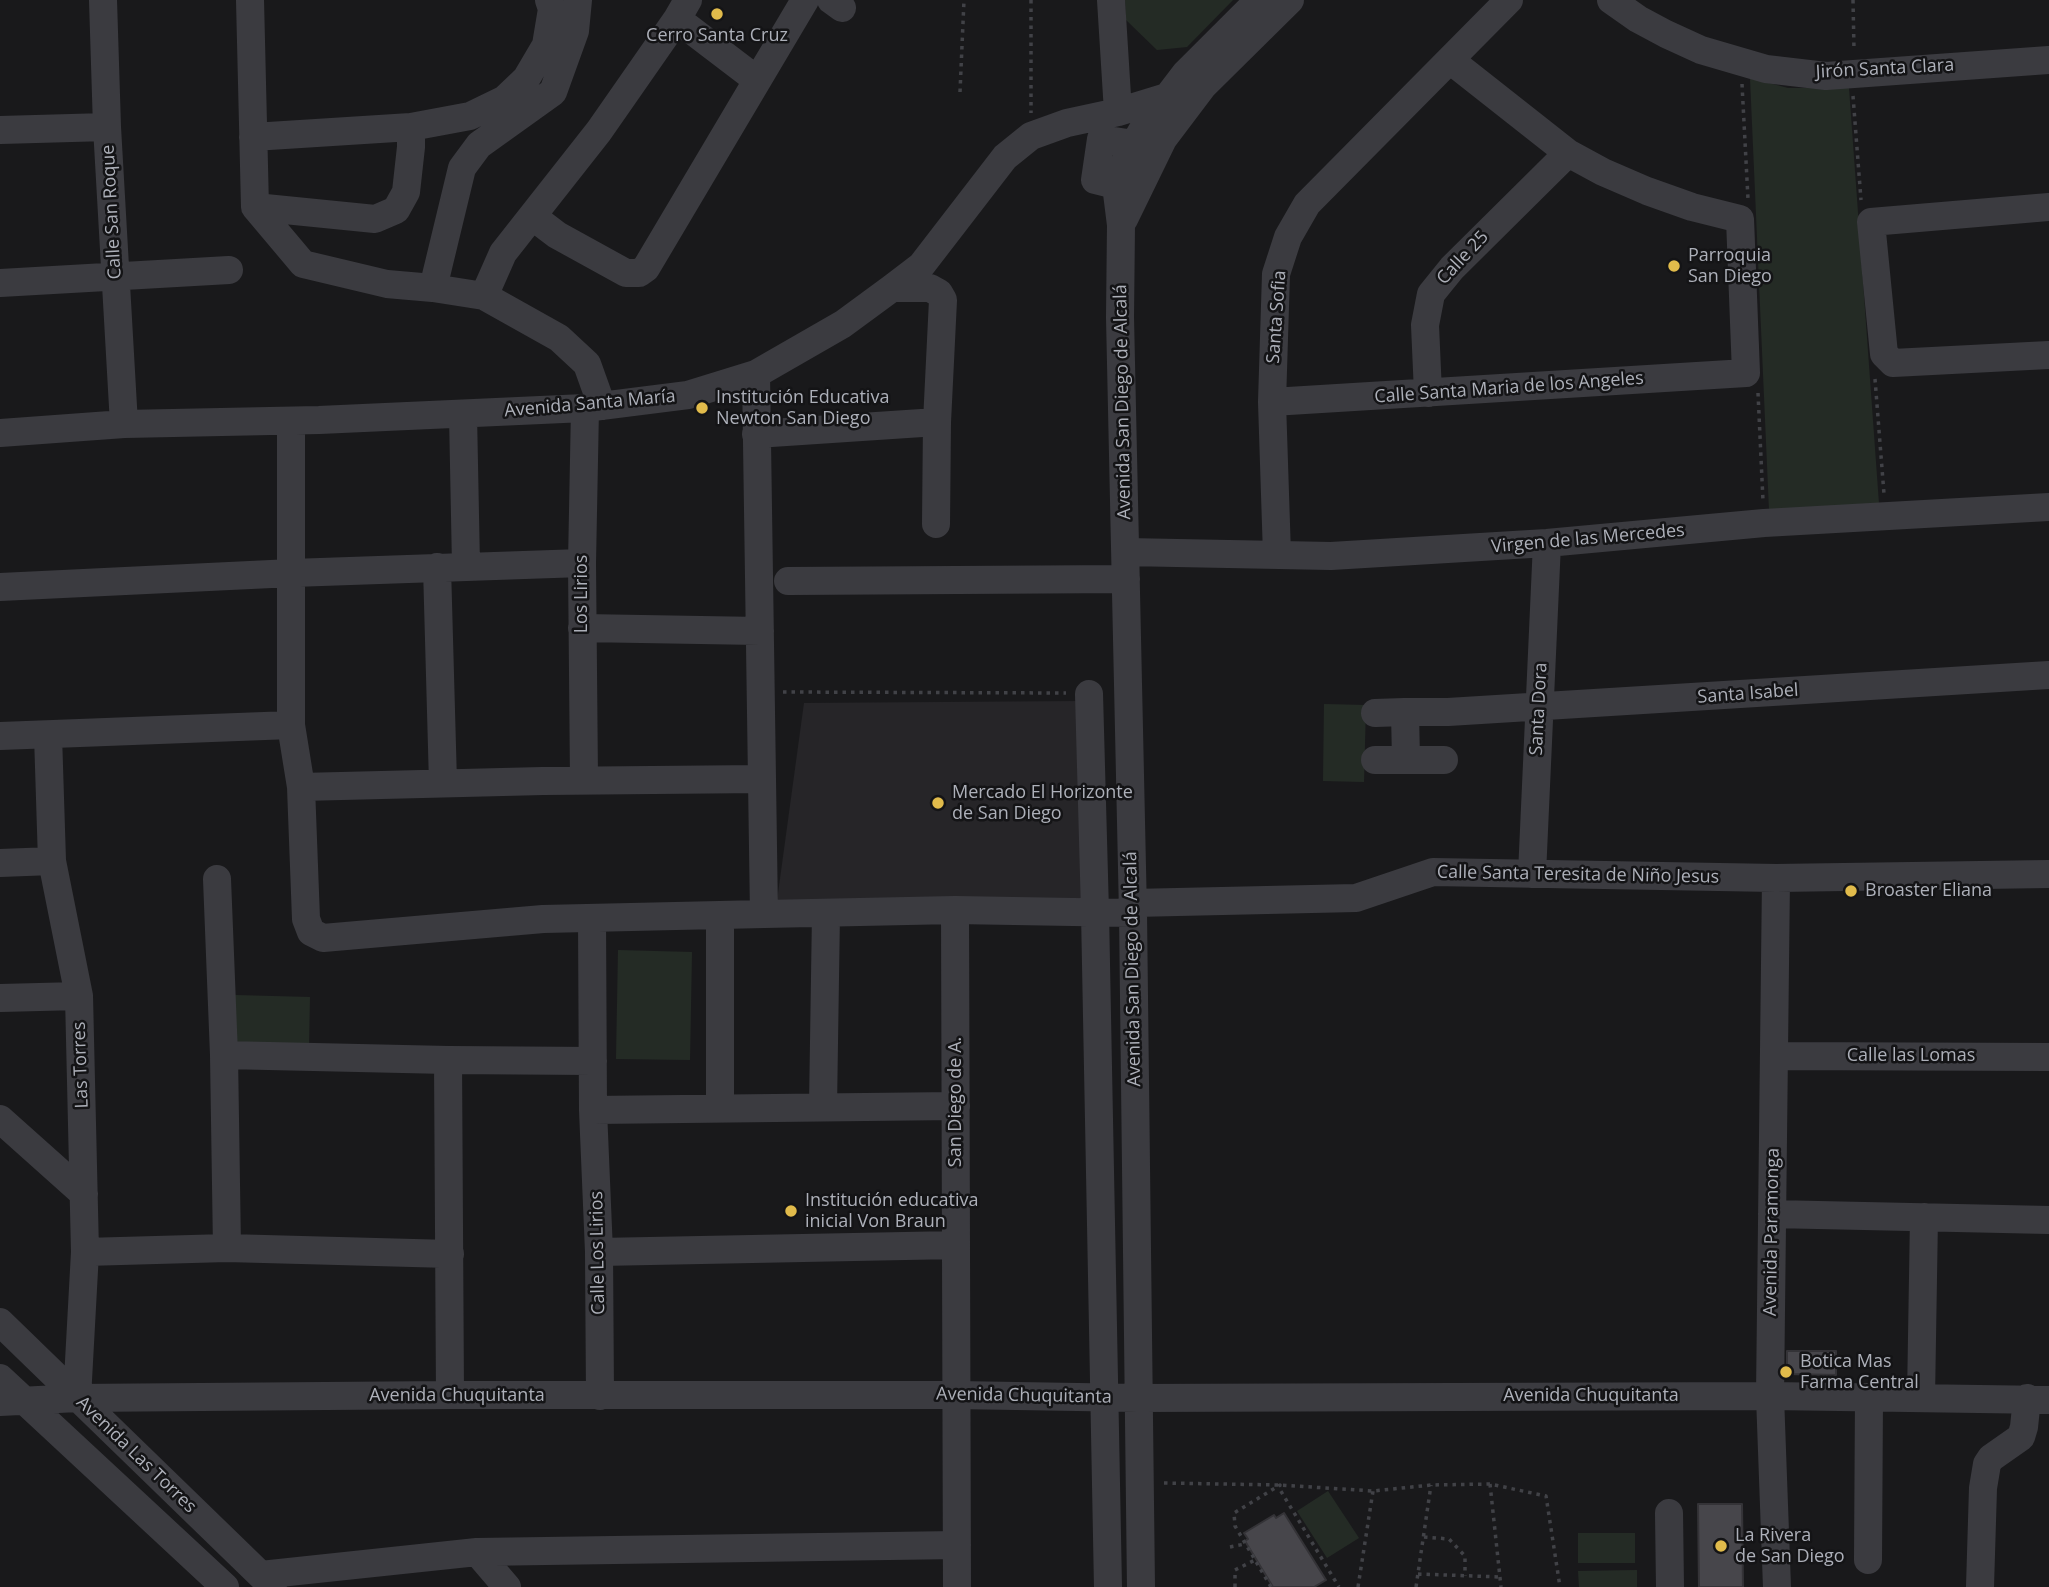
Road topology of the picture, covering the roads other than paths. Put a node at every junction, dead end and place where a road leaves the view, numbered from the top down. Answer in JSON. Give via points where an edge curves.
{"nodes":[{"id":1,"x":103,"y":0,"type":"edge"},
{"id":2,"x":250,"y":0,"type":"edge"},
{"id":3,"x":549,"y":0,"type":"edge"},
{"id":4,"x":578,"y":0,"type":"edge"},
{"id":5,"x":805,"y":0,"type":"edge"},
{"id":6,"x":1111,"y":0,"type":"edge"},
{"id":7,"x":1259,"y":0,"type":"edge"},
{"id":8,"x":1290,"y":0,"type":"edge"},
{"id":9,"x":1509,"y":0,"type":"edge"},
{"id":10,"x":1611,"y":0,"type":"edge"},
{"id":11,"x":683,"y":10,"type":"edge"},
{"id":12,"x":1450,"y":60,"type":"junction"},
{"id":13,"x":2049,"y":60,"type":"edge"},
{"id":14,"x":757,"y":80,"type":"junction"},
{"id":15,"x":1203,"y":86,"type":"junction"},
{"id":16,"x":1167,"y":97,"type":"junction"},
{"id":17,"x":1106,"y":122,"type":"junction"},
{"id":18,"x":107,"y":127,"type":"junction"},
{"id":19,"x":411,"y":127,"type":"junction"},
{"id":20,"x":0,"y":130,"type":"edge"},
{"id":21,"x":253,"y":137,"type":"junction"},
{"id":22,"x":1134,"y":144,"type":"junction"},
{"id":23,"x":1568,"y":153,"type":"junction"},
{"id":24,"x":1119,"y":186,"type":"junction"},
{"id":25,"x":255,"y":207,"type":"junction"},
{"id":26,"x":2049,"y":207,"type":"edge"},
{"id":27,"x":532,"y":216,"type":"junction"},
{"id":28,"x":1121,"y":225,"type":"junction"},
{"id":29,"x":229,"y":270,"type":"dead end"},
{"id":30,"x":116,"y":276,"type":"junction"},
{"id":31,"x":0,"y":283,"type":"edge"},
{"id":32,"x":433,"y":288,"type":"junction"},
{"id":33,"x":892,"y":288,"type":"junction"},
{"id":34,"x":484,"y":296,"type":"junction"},
{"id":35,"x":2049,"y":355,"type":"edge"},
{"id":36,"x":756,"y":374,"type":"junction"},
{"id":37,"x":1428,"y":393,"type":"junction"},
{"id":38,"x":1272,"y":402,"type":"junction"},
{"id":39,"x":593,"y":407,"type":"junction"},
{"id":40,"x":463,"y":414,"type":"junction"},
{"id":41,"x":291,"y":421,"type":"junction"},
{"id":42,"x":937,"y":422,"type":"junction"},
{"id":43,"x":124,"y":424,"type":"junction"},
{"id":44,"x":0,"y":433,"type":"edge"},
{"id":45,"x":757,"y":433,"type":"junction"},
{"id":46,"x":2049,"y":507,"type":"edge"},
{"id":47,"x":936,"y":524,"type":"dead end"},
{"id":48,"x":1547,"y":544,"type":"junction"},
{"id":49,"x":1277,"y":555,"type":"junction"},
{"id":50,"x":582,"y":563,"type":"junction"},
{"id":51,"x":466,"y":566,"type":"junction"},
{"id":52,"x":1126,"y":566,"type":"junction"},
{"id":53,"x":437,"y":567,"type":"junction"},
{"id":54,"x":292,"y":573,"type":"junction"},
{"id":55,"x":788,"y":582,"type":"dead end"},
{"id":56,"x":0,"y":587,"type":"edge"},
{"id":57,"x":582,"y":628,"type":"junction"},
{"id":58,"x":760,"y":631,"type":"junction"},
{"id":59,"x":2049,"y":675,"type":"edge"},
{"id":60,"x":1089,"y":694,"type":"road end"},
{"id":61,"x":1539,"y":706,"type":"junction"},
{"id":62,"x":1405,"y":712,"type":"junction"},
{"id":63,"x":1375,"y":713,"type":"dead end"},
{"id":64,"x":290,"y":725,"type":"junction"},
{"id":65,"x":48,"y":735,"type":"junction"},
{"id":66,"x":0,"y":736,"type":"edge"},
{"id":67,"x":1375,"y":760,"type":"dead end"},
{"id":68,"x":1406,"y":760,"type":"junction"},
{"id":69,"x":1444,"y":760,"type":"dead end"},
{"id":70,"x":762,"y":779,"type":"junction"},
{"id":71,"x":583,"y":780,"type":"junction"},
{"id":72,"x":443,"y":783,"type":"junction"},
{"id":73,"x":301,"y":787,"type":"junction"},
{"id":74,"x":1130,"y":802,"type":"junction"},
{"id":75,"x":1092,"y":805,"type":"junction"},
{"id":76,"x":52,"y":861,"type":"junction"},
{"id":77,"x":0,"y":863,"type":"edge"},
{"id":78,"x":1532,"y":874,"type":"junction"},
{"id":79,"x":2049,"y":874,"type":"edge"},
{"id":80,"x":1776,"y":877,"type":"junction"},
{"id":81,"x":217,"y":879,"type":"dead end"},
{"id":82,"x":1133,"y":908,"type":"junction"},
{"id":83,"x":955,"y":911,"type":"junction"},
{"id":84,"x":1096,"y":912,"type":"junction"},
{"id":85,"x":826,"y":913,"type":"junction"},
{"id":86,"x":764,"y":914,"type":"junction"},
{"id":87,"x":720,"y":915,"type":"junction"},
{"id":88,"x":592,"y":918,"type":"junction"},
{"id":89,"x":79,"y":996,"type":"junction"},
{"id":90,"x":0,"y":998,"type":"edge"},
{"id":91,"x":224,"y":1055,"type":"junction"},
{"id":92,"x":1774,"y":1056,"type":"junction"},
{"id":93,"x":2049,"y":1057,"type":"edge"},
{"id":94,"x":447,"y":1060,"type":"junction"},
{"id":95,"x":593,"y":1060,"type":"junction"},
{"id":96,"x":956,"y":1106,"type":"junction"},
{"id":97,"x":822,"y":1107,"type":"junction"},
{"id":98,"x":720,"y":1108,"type":"junction"},
{"id":99,"x":593,"y":1110,"type":"junction"},
{"id":100,"x":0,"y":1119,"type":"edge"},
{"id":101,"x":83,"y":1194,"type":"junction"},
{"id":102,"x":1772,"y":1214,"type":"junction"},
{"id":103,"x":1924,"y":1217,"type":"junction"},
{"id":104,"x":2049,"y":1220,"type":"edge"},
{"id":105,"x":956,"y":1245,"type":"junction"},
{"id":106,"x":226,"y":1248,"type":"junction"},
{"id":107,"x":85,"y":1252,"type":"junction"},
{"id":108,"x":598,"y":1252,"type":"junction"},
{"id":109,"x":450,"y":1254,"type":"junction"},
{"id":110,"x":0,"y":1322,"type":"edge"},
{"id":111,"x":0,"y":1378,"type":"edge"},
{"id":112,"x":450,"y":1395,"type":"junction"},
{"id":113,"x":956,"y":1395,"type":"junction"},
{"id":114,"x":600,"y":1396,"type":"junction"},
{"id":115,"x":1770,"y":1396,"type":"junction"},
{"id":116,"x":1105,"y":1397,"type":"junction"},
{"id":117,"x":1869,"y":1397,"type":"junction"},
{"id":118,"x":77,"y":1398,"type":"junction"},
{"id":119,"x":1138,"y":1398,"type":"junction"},
{"id":120,"x":1921,"y":1398,"type":"junction"},
{"id":121,"x":2038,"y":1399,"type":"edge"},
{"id":122,"x":12,"y":1402,"type":"edge"},
{"id":123,"x":1669,"y":1513,"type":"dead end"},
{"id":124,"x":957,"y":1545,"type":"junction"},
{"id":125,"x":477,"y":1552,"type":"junction"},
{"id":126,"x":1868,"y":1560,"type":"dead end"},
{"id":127,"x":267,"y":1581,"type":"edge"},
{"id":128,"x":225,"y":1587,"type":"edge"},
{"id":129,"x":507,"y":1587,"type":"edge"},
{"id":130,"x":957,"y":1587,"type":"edge"},
{"id":131,"x":1108,"y":1587,"type":"edge"},
{"id":132,"x":1141,"y":1587,"type":"edge"},
{"id":133,"x":1670,"y":1587,"type":"edge"},
{"id":134,"x":1777,"y":1587,"type":"edge"},
{"id":135,"x":1980,"y":1587,"type":"edge"}],
"edges":[{"from":1,"to":18,"type":"street","name":"Calle San Roque"},
{"from":2,"to":21,"type":"street"},
{"from":3,"to":19,"type":"street","via":[[552,9],[546,45],[526,79],[505,99],[470,116]]},
{"from":4,"to":32,"type":"street","via":[[575,32],[553,92],[479,145],[462,168]]},
{"from":5,"to":14,"type":"street"},
{"from":6,"to":17,"type":"street"},
{"from":7,"to":16,"type":"street","name":"Avenida San Diego de Alcalá"},
{"from":8,"to":15,"type":"street","name":"Avenida San Diego de Alcalá"},
{"from":9,"to":12,"type":"street","name":"Santa Sofia"},
{"from":10,"to":13,"type":"street","name":"Jirón Santa Clara","via":[[1701,50],[1766,69],[1825,76]]},
{"from":11,"to":14,"type":"street"},
{"from":11,"to":27,"type":"street","via":[[599,131]]},
{"from":12,"to":23,"type":"street"},
{"from":12,"to":38,"type":"street","name":"Santa Sofia","via":[[1307,204],[1288,237],[1276,274]]},
{"from":14,"to":27,"type":"street","via":[[652,259],[639,273],[626,273]]},
{"from":15,"to":16,"type":"street","name":"Avenida Santa María"},
{"from":15,"to":28,"type":"street","name":"Avenida San Diego de Alcalá","via":[[1163,139]]},
{"from":16,"to":17,"type":"street","name":"Avenida Santa María"},
{"from":16,"to":22,"type":"street","name":"Avenida San Diego de Alcalá"},
{"from":17,"to":22,"type":"street"},
{"from":17,"to":24,"type":"street","via":[[1095,180]]},
{"from":17,"to":33,"type":"street","name":"Avenida Santa María","via":[[1067,123],[1031,136],[1006,157],[921,266]]},
{"from":18,"to":20,"type":"street"},
{"from":18,"to":30,"type":"street","name":"Calle San Roque"},
{"from":19,"to":21,"type":"street"},
{"from":19,"to":25,"type":"street","via":[[406,192],[396,210],[375,219]]},
{"from":21,"to":25,"type":"street"},
{"from":22,"to":24,"type":"street","name":"Avenida San Diego de Alcalá"},
{"from":23,"to":37,"type":"street","name":"Calle 25","via":[[1431,293],[1425,324]]},
{"from":23,"to":37,"type":"street","name":"Calle Santa Maria de los Angeles","via":[[1647,191],[1740,219],[1746,373]]},
{"from":24,"to":28,"type":"street","name":"Avenida San Diego de Alcalá"},
{"from":25,"to":32,"type":"street","via":[[303,264],[387,285]]},
{"from":26,"to":35,"type":"street","via":[[1871,222],[1885,354],[1893,363]]},
{"from":27,"to":34,"type":"street","via":[[503,253]]},
{"from":28,"to":52,"type":"street","name":"Avenida San Diego de Alcalá"},
{"from":29,"to":30,"type":"street"},
{"from":30,"to":31,"type":"street"},
{"from":30,"to":43,"type":"street","name":"Calle San Roque"},
{"from":32,"to":34,"type":"street"},
{"from":33,"to":36,"type":"street","name":"Avenida Santa María","via":[[843,324]]},
{"from":33,"to":42,"type":"street","via":[[930,288],[943,300]]},
{"from":34,"to":39,"type":"street","via":[[559,338],[587,364]]},
{"from":36,"to":39,"type":"street","name":"Avenida Santa María","via":[[688,395]]},
{"from":36,"to":45,"type":"street"},
{"from":37,"to":38,"type":"street","name":"Calle Santa Maria de los Angeles"},
{"from":38,"to":49,"type":"street","name":"Santa Sofia"},
{"from":39,"to":40,"type":"street","name":"Avenida Santa María"},
{"from":39,"to":50,"type":"street","name":"Los Lirios"},
{"from":40,"to":41,"type":"street","name":"Avenida Santa María"},
{"from":40,"to":51,"type":"street"},
{"from":41,"to":43,"type":"street","name":"Avenida Santa María"},
{"from":41,"to":54,"type":"street"},
{"from":42,"to":45,"type":"street"},
{"from":42,"to":47,"type":"street"},
{"from":43,"to":44,"type":"street","name":"Avenida Santa María"},
{"from":45,"to":58,"type":"street"},
{"from":46,"to":48,"type":"street","name":"Virgen de las Mercedes","via":[[1764,523]]},
{"from":48,"to":49,"type":"street","name":"Virgen de las Mercedes"},
{"from":48,"to":61,"type":"street","name":"Santa Dora"},
{"from":49,"to":52,"type":"street","name":"Virgen de las Mercedes"},
{"from":50,"to":51,"type":"street"},
{"from":50,"to":57,"type":"street","name":"Los Lirios"},
{"from":51,"to":53,"type":"street"},
{"from":52,"to":55,"type":"street","name":"Virgen de las Mercedes"},
{"from":52,"to":74,"type":"street","name":"Avenida San Diego de Alcalá"},
{"from":53,"to":54,"type":"street"},
{"from":53,"to":72,"type":"street"},
{"from":54,"to":56,"type":"street"},
{"from":54,"to":64,"type":"street"},
{"from":57,"to":58,"type":"street"},
{"from":57,"to":71,"type":"street","name":"Los Lirios"},
{"from":58,"to":70,"type":"street"},
{"from":59,"to":61,"type":"street","name":"Santa Isabel"},
{"from":60,"to":75,"type":"street","name":"Avenida San Diego de Alcalá"},
{"from":61,"to":62,"type":"street","name":"Santa Isabel"},
{"from":61,"to":78,"type":"street","name":"Santa Dora"},
{"from":62,"to":63,"type":"street","name":"Santa Isabel"},
{"from":62,"to":68,"type":"street"},
{"from":64,"to":65,"type":"street"},
{"from":64,"to":73,"type":"street"},
{"from":65,"to":66,"type":"street"},
{"from":65,"to":76,"type":"street","name":"Las Torres"},
{"from":67,"to":68,"type":"street"},
{"from":68,"to":69,"type":"street"},
{"from":70,"to":71,"type":"street"},
{"from":70,"to":86,"type":"street"},
{"from":71,"to":72,"type":"street"},
{"from":72,"to":73,"type":"street"},
{"from":73,"to":88,"type":"street","name":"Calle Santa Teresita de Niño Jesus","via":[[306,919],[311,932],[323,937]]},
{"from":74,"to":75,"type":"street"},
{"from":74,"to":82,"type":"street","name":"Avenida San Diego de Alcalá"},
{"from":75,"to":84,"type":"street","name":"Avenida San Diego de Alcalá"},
{"from":76,"to":77,"type":"street"},
{"from":76,"to":89,"type":"street","name":"Las Torres"},
{"from":78,"to":80,"type":"street","name":"Calle Santa Teresita de Niño Jesus"},
{"from":78,"to":82,"type":"street","name":"Calle Santa Teresita de Niño Jesus","via":[[1433,872],[1356,898]]},
{"from":79,"to":80,"type":"street","name":"Calle Santa Teresita de Niño Jesus"},
{"from":80,"to":92,"type":"street","name":"Avenida Paramonga"},
{"from":81,"to":91,"type":"street"},
{"from":82,"to":84,"type":"street","name":"Calle Santa Teresita de Niño Jesus"},
{"from":82,"to":119,"type":"street","name":"Avenida San Diego de Alcalá"},
{"from":83,"to":84,"type":"street","name":"Calle Santa Teresita de Niño Jesus"},
{"from":83,"to":85,"type":"street","name":"Calle Santa Teresita de Niño Jesus"},
{"from":83,"to":96,"type":"street","name":"San Diego de A."},
{"from":84,"to":116,"type":"street","name":"Avenida San Diego de Alcalá"},
{"from":85,"to":86,"type":"street","name":"Calle Santa Teresita de Niño Jesus"},
{"from":85,"to":97,"type":"street"},
{"from":86,"to":87,"type":"street","name":"Calle Santa Teresita de Niño Jesus"},
{"from":87,"to":88,"type":"street","name":"Calle Santa Teresita de Niño Jesus"},
{"from":87,"to":98,"type":"street"},
{"from":88,"to":95,"type":"street","name":"Calle Los Lirios"},
{"from":89,"to":90,"type":"street"},
{"from":89,"to":101,"type":"street","name":"Las Torres"},
{"from":91,"to":94,"type":"street"},
{"from":91,"to":106,"type":"street"},
{"from":92,"to":93,"type":"street","name":"Calle las Lomas"},
{"from":92,"to":102,"type":"street","name":"Avenida Paramonga"},
{"from":94,"to":95,"type":"street"},
{"from":94,"to":109,"type":"street"},
{"from":95,"to":99,"type":"street","name":"Calle Los Lirios"},
{"from":96,"to":97,"type":"street"},
{"from":96,"to":105,"type":"street","name":"San Diego de A."},
{"from":97,"to":98,"type":"street"},
{"from":98,"to":99,"type":"street"},
{"from":99,"to":108,"type":"street","name":"Calle Los Lirios"},
{"from":100,"to":101,"type":"street"},
{"from":101,"to":107,"type":"street","name":"Las Torres"},
{"from":102,"to":103,"type":"street"},
{"from":102,"to":115,"type":"street","name":"Avenida Paramonga"},
{"from":103,"to":104,"type":"street"},
{"from":103,"to":120,"type":"street"},
{"from":105,"to":108,"type":"street"},
{"from":105,"to":113,"type":"street","name":"San Diego de A."},
{"from":106,"to":107,"type":"street"},
{"from":106,"to":109,"type":"street"},
{"from":107,"to":118,"type":"street","name":"Las Torres"},
{"from":108,"to":114,"type":"street","name":"Calle Los Lirios"},
{"from":109,"to":112,"type":"street"},
{"from":110,"to":118,"type":"street","name":"Avenida Las Torres"},
{"from":111,"to":122,"type":"street","name":"Avenida Las Torres"},
{"from":112,"to":114,"type":"street","name":"Avenida Chuquitanta"},
{"from":112,"to":118,"type":"street","name":"Avenida Chuquitanta"},
{"from":113,"to":114,"type":"street","name":"Avenida Chuquitanta"},
{"from":113,"to":116,"type":"street","name":"Avenida Chuquitanta"},
{"from":113,"to":124,"type":"street","name":"San Diego de A."},
{"from":115,"to":117,"type":"street","name":"Avenida Chuquitanta"},
{"from":115,"to":119,"type":"street","name":"Avenida Chuquitanta"},
{"from":115,"to":134,"type":"street","name":"Avenida Paramonga"},
{"from":116,"to":119,"type":"street","name":"Avenida Chuquitanta"},
{"from":116,"to":131,"type":"street","name":"Avenida San Diego de Alcalá"},
{"from":117,"to":120,"type":"street","name":"Avenida Chuquitanta"},
{"from":117,"to":126,"type":"street"},
{"from":118,"to":122,"type":"street","name":"Avenida Chuquitanta"},
{"from":118,"to":127,"type":"street","name":"Avenida Las Torres"},
{"from":119,"to":132,"type":"street","name":"Avenida San Diego de Alcalá"},
{"from":120,"to":121,"type":"street","name":"Avenida Chuquitanta"},
{"from":121,"to":135,"type":"street","via":[[2021,1437],[1987,1464]]},
{"from":122,"to":128,"type":"street","name":"Avenida Las Torres"},
{"from":123,"to":133,"type":"street"},
{"from":124,"to":125,"type":"street"},
{"from":124,"to":130,"type":"street","name":"San Diego de A."},
{"from":125,"to":127,"type":"street"},
{"from":125,"to":129,"type":"street"}]}
